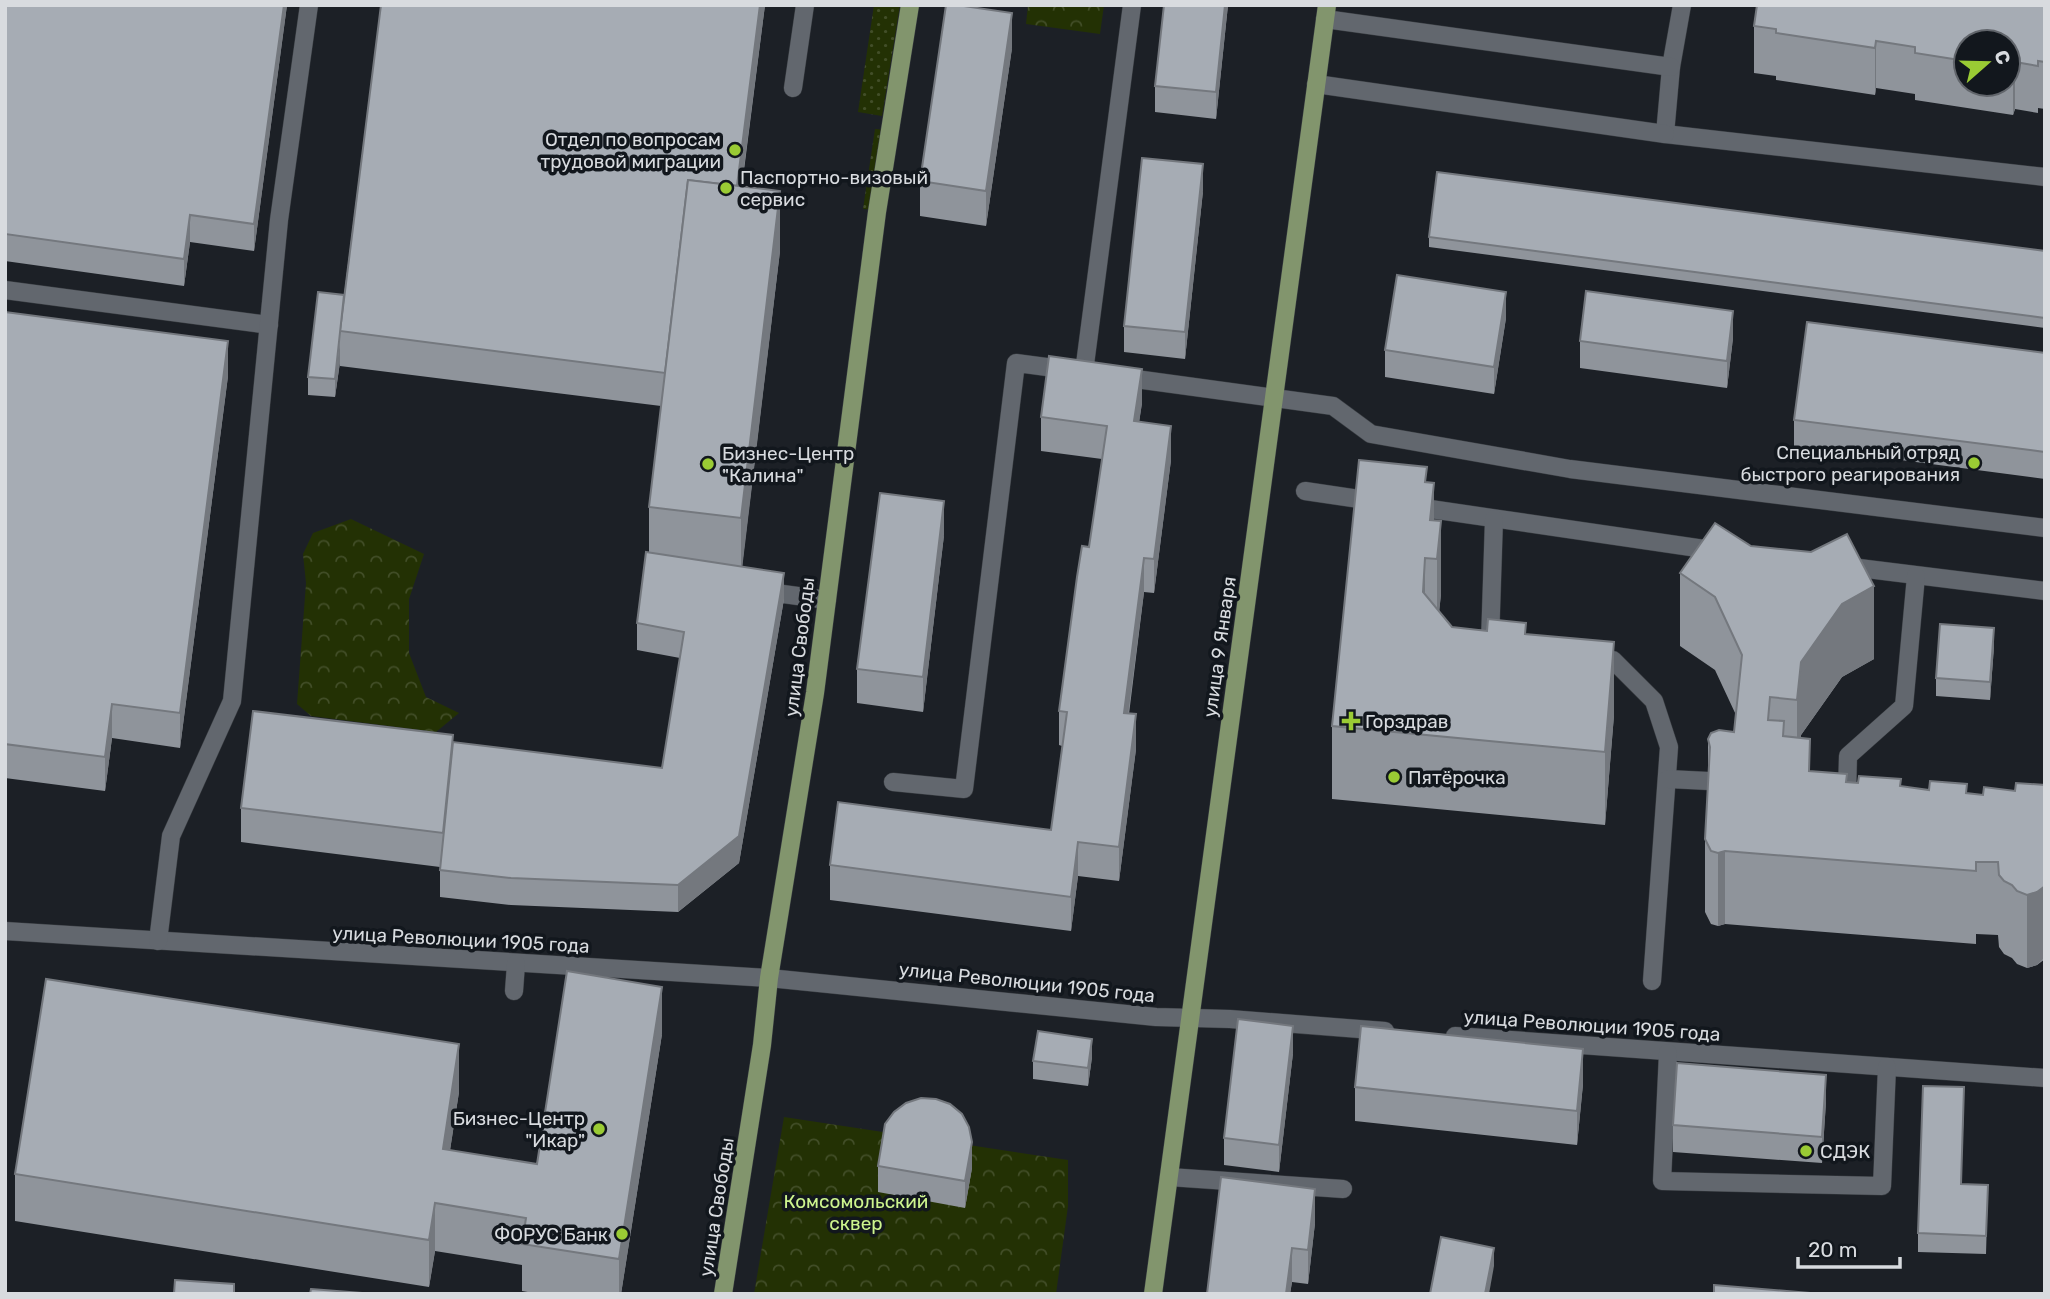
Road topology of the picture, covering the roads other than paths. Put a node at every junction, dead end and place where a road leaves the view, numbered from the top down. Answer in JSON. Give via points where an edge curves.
{"nodes":[{"id":1,"x":309,"y":5,"type":"edge"},
{"id":2,"x":805,"y":5,"type":"edge"},
{"id":3,"x":910,"y":5,"type":"edge"},
{"id":4,"x":1132,"y":5,"type":"edge"},
{"id":5,"x":1682,"y":5,"type":"edge"},
{"id":6,"x":1326,"y":12,"type":"edge"},
{"id":7,"x":1671,"y":67,"type":"junction"},
{"id":8,"x":1316,"y":84,"type":"junction"},
{"id":9,"x":793,"y":88,"type":"dead end"},
{"id":10,"x":1665,"y":134,"type":"junction"},
{"id":11,"x":2045,"y":177,"type":"edge"},
{"id":12,"x":5,"y":290,"type":"edge"},
{"id":13,"x":269,"y":325,"type":"junction"},
{"id":14,"x":1084,"y":372,"type":"junction"},
{"id":15,"x":1274,"y":398,"type":"junction"},
{"id":16,"x":1305,"y":491,"type":"dead end"},
{"id":17,"x":1494,"y":519,"type":"junction"},
{"id":18,"x":2045,"y":528,"type":"edge"},
{"id":19,"x":1732,"y":553,"type":"edge"},
{"id":20,"x":1824,"y":564,"type":"edge"},
{"id":21,"x":1916,"y":576,"type":"junction"},
{"id":22,"x":750,"y":589,"type":"edge"},
{"id":23,"x":2045,"y":591,"type":"edge"},
{"id":24,"x":827,"y":600,"type":"junction"},
{"id":25,"x":1503,"y":654,"type":"edge"},
{"id":26,"x":1572,"y":658,"type":"edge"},
{"id":27,"x":1668,"y":779,"type":"junction"},
{"id":28,"x":892,"y":782,"type":"dead end"},
{"id":29,"x":1736,"y":783,"type":"edge"},
{"id":30,"x":1842,"y":798,"type":"edge"},
{"id":31,"x":5,"y":932,"type":"edge"},
{"id":32,"x":158,"y":941,"type":"junction"},
{"id":33,"x":516,"y":964,"type":"junction"},
{"id":34,"x":769,"y":978,"type":"junction"},
{"id":35,"x":1652,"y":981,"type":"dead end"},
{"id":36,"x":514,"y":991,"type":"dead end"},
{"id":37,"x":1190,"y":1020,"type":"junction"},
{"id":38,"x":1408,"y":1033,"type":"edge"},
{"id":39,"x":1435,"y":1035,"type":"edge"},
{"id":40,"x":1668,"y":1053,"type":"junction"},
{"id":41,"x":1887,"y":1068,"type":"junction"},
{"id":42,"x":2045,"y":1078,"type":"edge"},
{"id":43,"x":1169,"y":1177,"type":"junction"},
{"id":44,"x":1343,"y":1189,"type":"dead end"},
{"id":45,"x":723,"y":1294,"type":"edge"},
{"id":46,"x":1153,"y":1294,"type":"edge"}],
"edges":[{"from":1,"to":13,"type":"street"},
{"from":2,"to":9,"type":"street"},
{"from":3,"to":24,"type":"main road","name":"улица Свободы","via":[[877,212]]},
{"from":4,"to":14,"type":"street"},
{"from":5,"to":7,"type":"street"},
{"from":6,"to":7,"type":"street"},
{"from":6,"to":8,"type":"main road","name":"улица 9 Января"},
{"from":7,"to":10,"type":"street"},
{"from":8,"to":10,"type":"street"},
{"from":8,"to":15,"type":"main road","name":"улица 9 Января"},
{"from":10,"to":11,"type":"street"},
{"from":12,"to":13,"type":"street"},
{"from":13,"to":32,"type":"street","via":[[232,701],[171,836]]},
{"from":14,"to":15,"type":"street"},
{"from":14,"to":28,"type":"street","via":[[1016,363],[964,789]]},
{"from":15,"to":18,"type":"street","via":[[1333,407],[1371,433],[1570,470]]},
{"from":15,"to":37,"type":"main road","name":"улица 9 Января"},
{"from":16,"to":17,"type":"street"},
{"from":17,"to":19,"type":"street"},
{"from":17,"to":25,"type":"street","via":[[1490,654]]},
{"from":20,"to":21,"type":"street"},
{"from":21,"to":23,"type":"street"},
{"from":21,"to":30,"type":"street","via":[[1903,706],[1848,755]]},
{"from":22,"to":24,"type":"street"},
{"from":24,"to":34,"type":"main road","name":"улица Свободы"},
{"from":26,"to":27,"type":"street","via":[[1613,660],[1654,701],[1669,747]]},
{"from":27,"to":29,"type":"street"},
{"from":27,"to":35,"type":"street"},
{"from":31,"to":32,"type":"street","name":"улица Революции 1905 года"},
{"from":32,"to":33,"type":"street","name":"улица Революции 1905 года"},
{"from":33,"to":34,"type":"street","name":"улица Революции 1905 года"},
{"from":33,"to":36,"type":"street"},
{"from":34,"to":37,"type":"street","name":"улица Революции 1905 года"},
{"from":34,"to":45,"type":"main road","name":"улица Свободы"},
{"from":37,"to":38,"type":"street","name":"улица Революции 1905 года"},
{"from":37,"to":43,"type":"main road","name":"улица 9 Января"},
{"from":39,"to":40,"type":"street","name":"улица Революции 1905 года"},
{"from":40,"to":41,"type":"street","name":"улица Революции 1905 года"},
{"from":40,"to":41,"type":"street","via":[[1662,1181],[1882,1186]]},
{"from":41,"to":42,"type":"street","name":"улица Революции 1905 года"},
{"from":43,"to":44,"type":"street"},
{"from":43,"to":46,"type":"main road","name":"улица 9 Января"}]}
